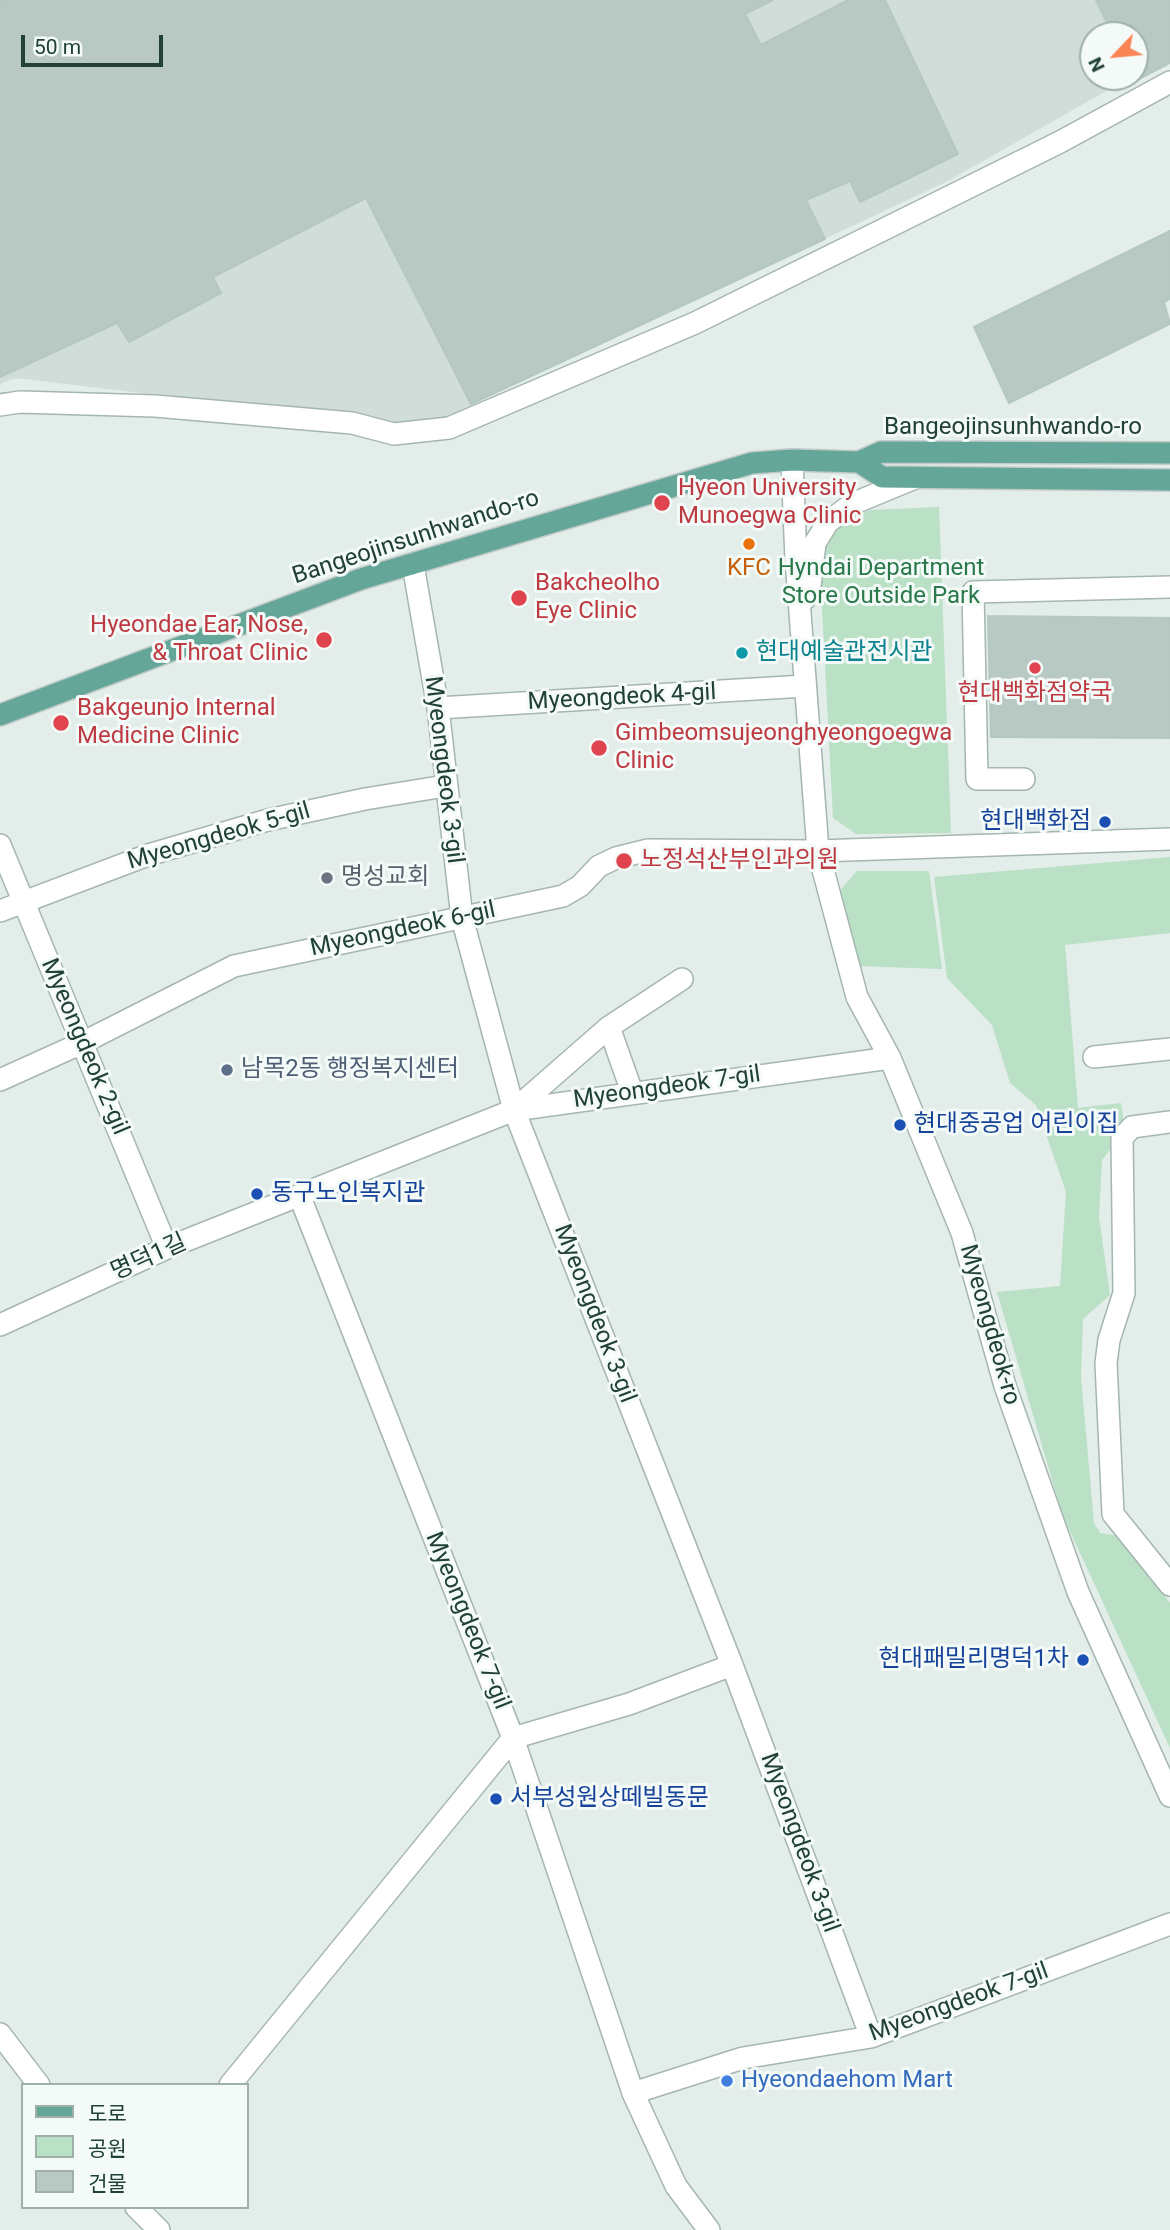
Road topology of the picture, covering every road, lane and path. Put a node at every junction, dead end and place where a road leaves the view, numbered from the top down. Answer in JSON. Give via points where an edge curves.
{"nodes":[{"id":1,"x":1170,"y":82,"type":"edge"},
{"id":2,"x":0,"y":405,"type":"edge"},
{"id":3,"x":1170,"y":453,"type":"edge"},
{"id":4,"x":792,"y":460,"type":"junction"},
{"id":5,"x":859,"y":462,"type":"junction"},
{"id":6,"x":915,"y":478,"type":"junction"},
{"id":7,"x":1170,"y":480,"type":"edge"},
{"id":8,"x":412,"y":565,"type":"junction"},
{"id":9,"x":1170,"y":587,"type":"edge"},
{"id":10,"x":800,"y":614,"type":"junction"},
{"id":11,"x":805,"y":686,"type":"junction"},
{"id":12,"x":438,"y":708,"type":"junction"},
{"id":13,"x":0,"y":715,"type":"edge"},
{"id":14,"x":1024,"y":779,"type":"dead end"},
{"id":15,"x":445,"y":786,"type":"junction"},
{"id":16,"x":1170,"y":839,"type":"edge"},
{"id":17,"x":0,"y":845,"type":"edge"},
{"id":18,"x":818,"y":851,"type":"junction"},
{"id":19,"x":23,"y":900,"type":"junction"},
{"id":20,"x":0,"y":911,"type":"edge"},
{"id":21,"x":462,"y":918,"type":"junction"},
{"id":22,"x":682,"y":979,"type":"dead end"},
{"id":23,"x":609,"y":1027,"type":"junction"},
{"id":24,"x":84,"y":1042,"type":"junction"},
{"id":25,"x":1170,"y":1049,"type":"edge"},
{"id":26,"x":1094,"y":1057,"type":"dead end"},
{"id":27,"x":890,"y":1058,"type":"junction"},
{"id":28,"x":3,"y":1071,"type":"edge"},
{"id":29,"x":632,"y":1092,"type":"junction"},
{"id":30,"x":514,"y":1110,"type":"junction"},
{"id":31,"x":1170,"y":1122,"type":"edge"},
{"id":32,"x":300,"y":1198,"type":"junction"},
{"id":33,"x":167,"y":1248,"type":"junction"},
{"id":34,"x":0,"y":1325,"type":"edge"},
{"id":35,"x":1170,"y":1585,"type":"edge"},
{"id":36,"x":732,"y":1665,"type":"junction"},
{"id":37,"x":513,"y":1738,"type":"junction"},
{"id":38,"x":1170,"y":1796,"type":"edge"},
{"id":39,"x":1170,"y":1924,"type":"edge"},
{"id":40,"x":0,"y":2034,"type":"edge"},
{"id":41,"x":871,"y":2037,"type":"junction"},
{"id":42,"x":37,"y":2083,"type":"edge"},
{"id":43,"x":232,"y":2083,"type":"edge"},
{"id":44,"x":633,"y":2093,"type":"junction"},
{"id":45,"x":138,"y":2209,"type":"edge"},
{"id":46,"x":159,"y":2230,"type":"edge"},
{"id":47,"x":709,"y":2230,"type":"edge"}],
"edges":[{"from":1,"to":2,"type":"street","via":[[1060,142],[695,323],[449,428],[394,433],[352,423],[155,406]]},
{"from":3,"to":5,"type":"main road","name":"Bangeojinsunhwando-ro","via":[[881,452]]},
{"from":4,"to":5,"type":"main road","name":"Bangeojinsunhwando-ro"},
{"from":4,"to":8,"type":"main road","name":"Bangeojinsunhwando-ro","via":[[752,463],[713,473]]},
{"from":4,"to":10,"type":"street","name":"Myeongdeok-ro"},
{"from":5,"to":6,"type":"main road","name":"Bangeojinsunhwando-ro","via":[[882,477]]},
{"from":6,"to":7,"type":"main road","name":"Bangeojinsunhwando-ro"},
{"from":6,"to":10,"type":"street","via":[[852,504],[828,522],[815,544],[810,586]]},
{"from":8,"to":12,"type":"street","name":"Myeongdeok 3-gil"},
{"from":8,"to":13,"type":"main road","name":"Bangeojinsunhwando-ro","via":[[361,579]]},
{"from":9,"to":14,"type":"street","via":[[973,592],[977,779]]},
{"from":10,"to":11,"type":"street","name":"Myeongdeok-ro"},
{"from":11,"to":12,"type":"street","name":"Myeongdeok 4-gil"},
{"from":11,"to":18,"type":"street","name":"Myeongdeok-ro"},
{"from":12,"to":15,"type":"street","name":"Myeongdeok 3-gil"},
{"from":15,"to":19,"type":"street","name":"Myeongdeok 5-gil","via":[[268,820],[148,855]]},
{"from":15,"to":21,"type":"street","name":"Myeongdeok 3-gil"},
{"from":16,"to":18,"type":"street"},
{"from":17,"to":19,"type":"street","name":"Myeongdeok 2-gil"},
{"from":18,"to":21,"type":"street","name":"Myeongdeok 6-gil","via":[[648,850],[599,866],[563,896]]},
{"from":18,"to":27,"type":"street","name":"Myeongdeok-ro","via":[[858,997]]},
{"from":19,"to":20,"type":"street","name":"Myeongdeok 5-gil"},
{"from":19,"to":24,"type":"street","name":"Myeongdeok 2-gil"},
{"from":21,"to":24,"type":"street","name":"Myeongdeok 6-gil","via":[[234,966]]},
{"from":21,"to":30,"type":"street","name":"Myeongdeok 3-gil"},
{"from":22,"to":23,"type":"street"},
{"from":23,"to":29,"type":"street"},
{"from":23,"to":30,"type":"street"},
{"from":24,"to":28,"type":"street","name":"Myeongdeok 6-gil"},
{"from":24,"to":33,"type":"street","name":"Myeongdeok 2-gil"},
{"from":25,"to":26,"type":"street"},
{"from":27,"to":29,"type":"street","name":"Myeongdeok 7-gil"},
{"from":27,"to":38,"type":"street","name":"Myeongdeok-ro","via":[[962,1233],[1005,1386],[1078,1592]]},
{"from":29,"to":30,"type":"street","name":"Myeongdeok 7-gil"},
{"from":30,"to":32,"type":"street","name":"Myeongdeok 7-gil"},
{"from":30,"to":36,"type":"street","name":"Myeongdeok 3-gil"},
{"from":31,"to":35,"type":"street","via":[[1132,1127],[1122,1138],[1124,1293],[1106,1363],[1113,1514]]},
{"from":32,"to":33,"type":"street","name":"명덕1길"},
{"from":32,"to":37,"type":"street","name":"Myeongdeok 7-gil"},
{"from":33,"to":34,"type":"street","name":"명덕1길"},
{"from":36,"to":37,"type":"street","via":[[629,1704]]},
{"from":36,"to":41,"type":"street","name":"Myeongdeok 3-gil"},
{"from":37,"to":43,"type":"street"},
{"from":37,"to":44,"type":"street","name":"Myeongdeok 7-gil"},
{"from":39,"to":41,"type":"street","name":"Myeongdeok 7-gil"},
{"from":40,"to":42,"type":"street"},
{"from":41,"to":44,"type":"street","name":"Myeongdeok 7-gil","via":[[743,2059]]},
{"from":44,"to":47,"type":"street","via":[[676,2186]]},
{"from":45,"to":46,"type":"street"}]}
